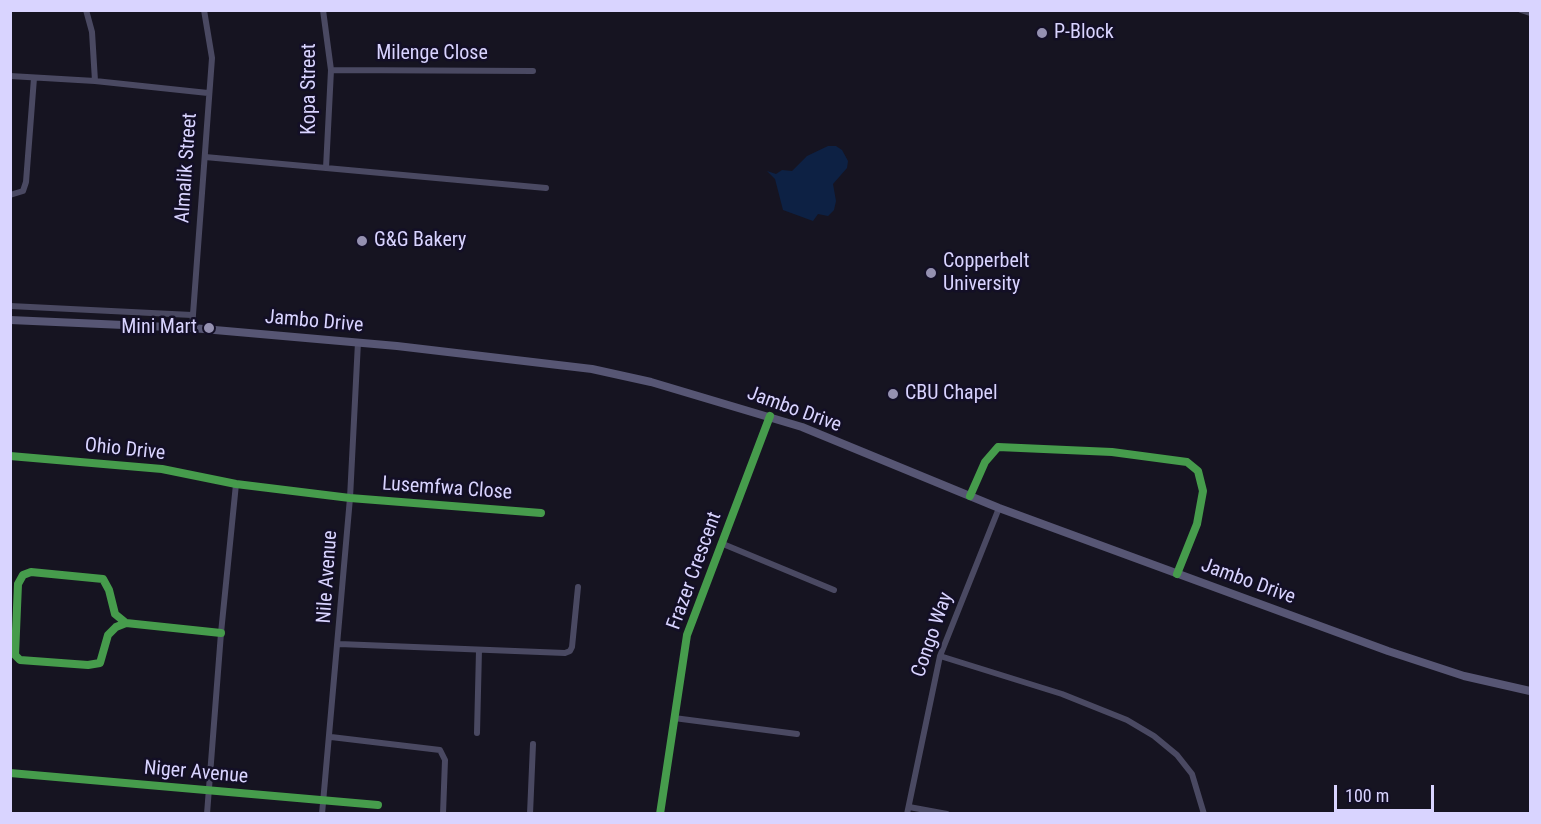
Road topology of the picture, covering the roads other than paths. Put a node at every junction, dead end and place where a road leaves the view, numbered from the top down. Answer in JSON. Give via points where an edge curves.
{"nodes":[{"id":1,"x":86,"y":10,"type":"edge"},
{"id":2,"x":204,"y":10,"type":"edge"},
{"id":3,"x":323,"y":10,"type":"edge"},
{"id":4,"x":1521,"y":10,"type":"edge"},
{"id":5,"x":1530,"y":13,"type":"edge"},
{"id":6,"x":331,"y":70,"type":"junction"},
{"id":7,"x":533,"y":71,"type":"dead end"},
{"id":8,"x":10,"y":76,"type":"edge"},
{"id":9,"x":34,"y":78,"type":"junction"},
{"id":10,"x":95,"y":81,"type":"junction"},
{"id":11,"x":207,"y":93,"type":"junction"},
{"id":12,"x":205,"y":156,"type":"junction"},
{"id":13,"x":326,"y":168,"type":"junction"},
{"id":14,"x":546,"y":188,"type":"dead end"},
{"id":15,"x":10,"y":195,"type":"edge"},
{"id":16,"x":10,"y":306,"type":"edge"},
{"id":17,"x":192,"y":315,"type":"junction"},
{"id":18,"x":10,"y":320,"type":"edge"},
{"id":19,"x":192,"y":328,"type":"junction"},
{"id":20,"x":358,"y":342,"type":"junction"},
{"id":21,"x":770,"y":416,"type":"junction"},
{"id":22,"x":10,"y":456,"type":"edge"},
{"id":23,"x":236,"y":484,"type":"junction"},
{"id":24,"x":970,"y":496,"type":"junction"},
{"id":25,"x":350,"y":498,"type":"junction"},
{"id":26,"x":999,"y":508,"type":"junction"},
{"id":27,"x":541,"y":513,"type":"dead end"},
{"id":28,"x":723,"y":544,"type":"junction"},
{"id":29,"x":1178,"y":574,"type":"junction"},
{"id":30,"x":578,"y":588,"type":"dead end"},
{"id":31,"x":834,"y":590,"type":"dead end"},
{"id":32,"x":17,"y":605,"type":"junction"},
{"id":33,"x":10,"y":609,"type":"edge"},
{"id":34,"x":13,"y":621,"type":"edge"},
{"id":35,"x":126,"y":623,"type":"junction"},
{"id":36,"x":221,"y":633,"type":"junction"},
{"id":37,"x":339,"y":644,"type":"junction"},
{"id":38,"x":479,"y":650,"type":"junction"},
{"id":39,"x":940,"y":656,"type":"junction"},
{"id":40,"x":1530,"y":691,"type":"edge"},
{"id":41,"x":674,"y":718,"type":"junction"},
{"id":42,"x":477,"y":733,"type":"dead end"},
{"id":43,"x":797,"y":734,"type":"dead end"},
{"id":44,"x":331,"y":737,"type":"junction"},
{"id":45,"x":532,"y":744,"type":"dead end"},
{"id":46,"x":10,"y":773,"type":"edge"},
{"id":47,"x":210,"y":790,"type":"junction"},
{"id":48,"x":323,"y":801,"type":"junction"},
{"id":49,"x":378,"y":805,"type":"dead end"},
{"id":50,"x":908,"y":810,"type":"edge"},
{"id":51,"x":207,"y":813,"type":"edge"},
{"id":52,"x":322,"y":813,"type":"edge"},
{"id":53,"x":443,"y":813,"type":"edge"},
{"id":54,"x":531,"y":813,"type":"edge"},
{"id":55,"x":660,"y":813,"type":"edge"},
{"id":56,"x":947,"y":813,"type":"edge"},
{"id":57,"x":1204,"y":813,"type":"edge"}],
"edges":[{"from":1,"to":10,"type":"street","via":[[92,32]]},
{"from":2,"to":11,"type":"street","name":"Almalik Street","via":[[212,58]]},
{"from":3,"to":6,"type":"street","name":"Kopa Street"},
{"from":4,"to":5,"type":"street"},
{"from":6,"to":7,"type":"street","name":"Milenge Close"},
{"from":6,"to":13,"type":"street","name":"Kopa Street"},
{"from":8,"to":9,"type":"street"},
{"from":9,"to":10,"type":"street"},
{"from":9,"to":15,"type":"street","via":[[26,182],[22,191]]},
{"from":10,"to":11,"type":"street"},
{"from":11,"to":12,"type":"street","name":"Almalik Street"},
{"from":12,"to":13,"type":"street"},
{"from":12,"to":17,"type":"street","name":"Almalik Street"},
{"from":13,"to":14,"type":"street"},
{"from":16,"to":17,"type":"street"},
{"from":17,"to":19,"type":"street","name":"Almalik Street"},
{"from":18,"to":19,"type":"main road","name":"Jambo Drive"},
{"from":19,"to":20,"type":"main road","name":"Jambo Drive"},
{"from":20,"to":21,"type":"main road","name":"Jambo Drive","via":[[592,369]]},
{"from":20,"to":25,"type":"street","name":"Nile Avenue"},
{"from":21,"to":24,"type":"main road","name":"Jambo Drive"},
{"from":21,"to":28,"type":"street","name":"Frazer Crescent"},
{"from":22,"to":23,"type":"street","name":"Ohio Drive","via":[[162,469]]},
{"from":23,"to":25,"type":"street","name":"Ohio Drive"},
{"from":23,"to":36,"type":"street"},
{"from":24,"to":26,"type":"main road","name":"Jambo Drive"},
{"from":24,"to":29,"type":"street","via":[[985,462],[998,447],[1112,452],[1187,462],[1198,471],[1203,491],[1197,524]]},
{"from":25,"to":27,"type":"street","name":"Lusemfwa Close"},
{"from":25,"to":37,"type":"street","name":"Nile Avenue"},
{"from":26,"to":29,"type":"main road","name":"Jambo Drive"},
{"from":26,"to":39,"type":"street","name":"Congo Way"},
{"from":28,"to":31,"type":"street"},
{"from":28,"to":41,"type":"street","name":"Frazer Crescent","via":[[687,635]]},
{"from":29,"to":40,"type":"main road","name":"Jambo Drive","via":[[1424,664]]},
{"from":30,"to":38,"type":"street","via":[[570,651]]},
{"from":32,"to":33,"type":"street"},
{"from":32,"to":34,"type":"street"},
{"from":32,"to":35,"type":"street","via":[[18,584],[23,575],[31,572],[91,577],[103,579],[115,614]]},
{"from":34,"to":35,"type":"street","via":[[15,655],[20,660],[88,665],[100,663],[108,635]]},
{"from":35,"to":36,"type":"street"},
{"from":36,"to":47,"type":"street"},
{"from":37,"to":38,"type":"street"},
{"from":37,"to":44,"type":"street","name":"Nile Avenue"},
{"from":38,"to":42,"type":"street"},
{"from":39,"to":50,"type":"street","name":"Congo Way"},
{"from":39,"to":57,"type":"street","via":[[1062,694],[1154,735],[1178,755],[1192,774]]},
{"from":41,"to":43,"type":"street"},
{"from":41,"to":55,"type":"street","name":"Frazer Crescent"},
{"from":44,"to":48,"type":"street","name":"Nile Avenue"},
{"from":44,"to":53,"type":"street","via":[[440,750],[445,760]]},
{"from":45,"to":54,"type":"street"},
{"from":46,"to":47,"type":"street","name":"Niger Avenue"},
{"from":47,"to":48,"type":"street","name":"Niger Avenue"},
{"from":47,"to":51,"type":"street"},
{"from":48,"to":49,"type":"street","name":"Niger Avenue"},
{"from":48,"to":52,"type":"street","name":"Nile Avenue"},
{"from":50,"to":56,"type":"street"}]}
